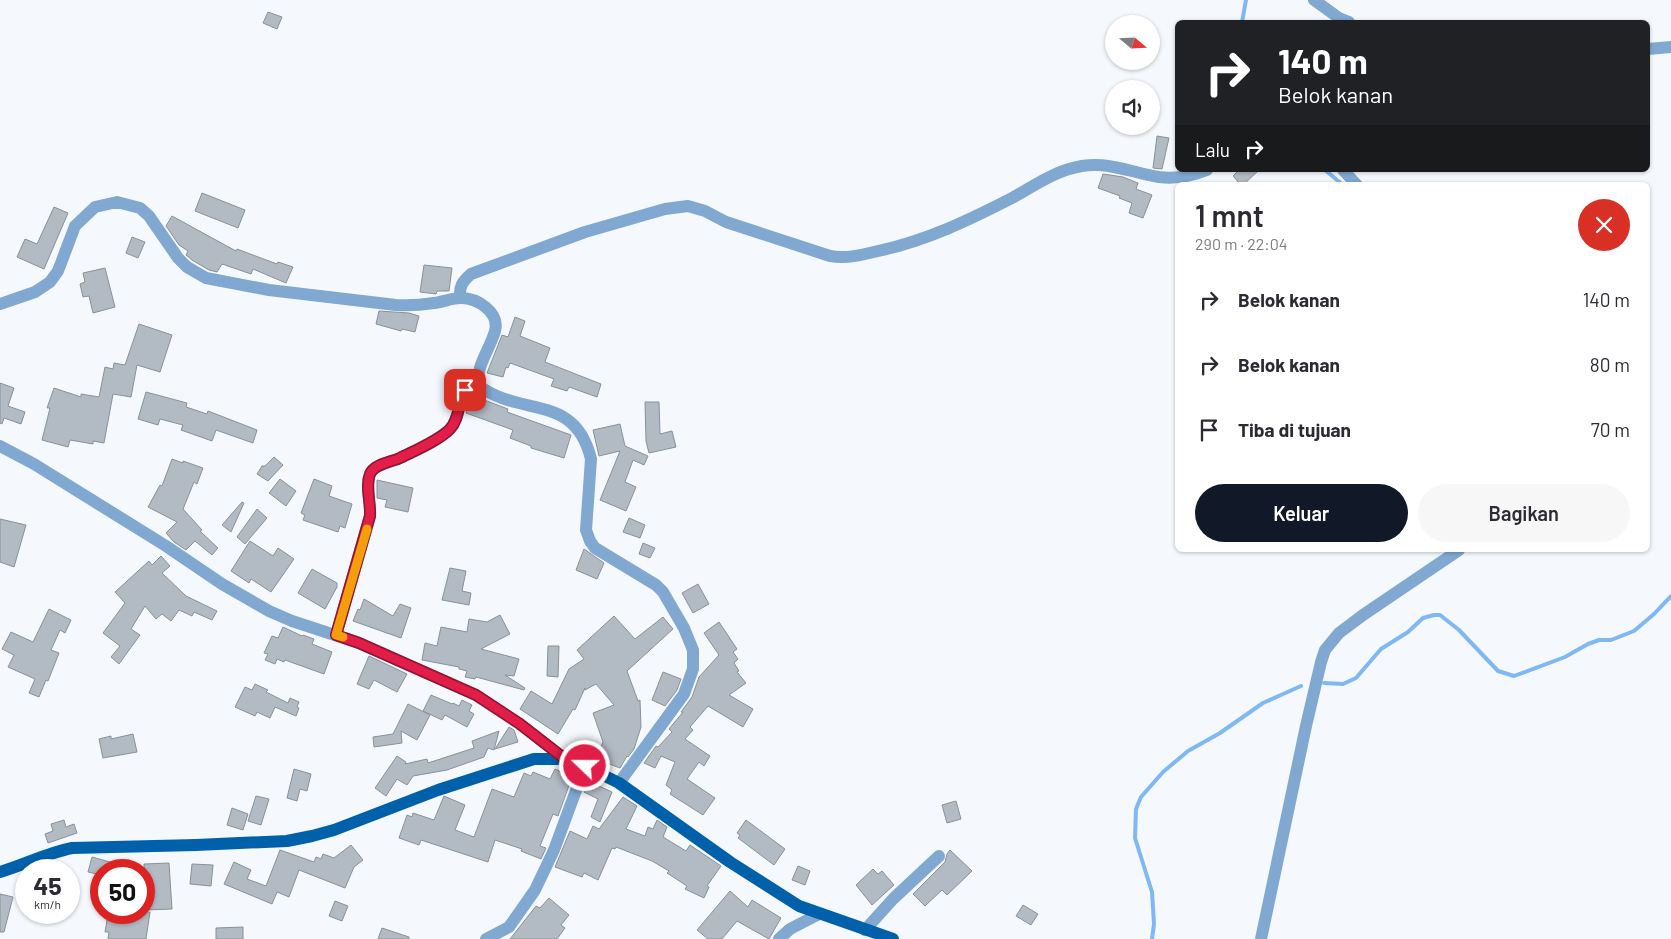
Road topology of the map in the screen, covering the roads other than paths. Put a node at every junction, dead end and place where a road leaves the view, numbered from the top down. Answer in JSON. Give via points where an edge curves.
{"nodes":[{"id":1,"x":1314,"y":0,"type":"edge"},
{"id":2,"x":1343,"y":20,"type":"edge"},
{"id":3,"x":1671,"y":46,"type":"edge"},
{"id":4,"x":1650,"y":49,"type":"edge"},
{"id":5,"x":1199,"y":172,"type":"edge"},
{"id":6,"x":1344,"y":172,"type":"edge"},
{"id":7,"x":1354,"y":182,"type":"edge"},
{"id":8,"x":461,"y":298,"type":"junction"},
{"id":9,"x":0,"y":304,"type":"edge"},
{"id":10,"x":478,"y":385,"type":"junction"},
{"id":11,"x":0,"y":446,"type":"edge"},
{"id":12,"x":1456,"y":552,"type":"edge"},
{"id":13,"x":336,"y":635,"type":"junction"},
{"id":14,"x":565,"y":759,"type":"junction"},
{"id":15,"x":585,"y":766,"type":"junction"},
{"id":16,"x":619,"y":783,"type":"junction"},
{"id":17,"x":939,"y":856,"type":"dead end"},
{"id":18,"x":0,"y":872,"type":"edge"},
{"id":19,"x":819,"y":914,"type":"junction"},
{"id":20,"x":865,"y":930,"type":"junction"},
{"id":21,"x":486,"y":939,"type":"edge"},
{"id":22,"x":780,"y":939,"type":"edge"},
{"id":23,"x":893,"y":939,"type":"edge"},
{"id":24,"x":1261,"y":939,"type":"edge"}],
"edges":[{"from":1,"to":2,"type":"street"},
{"from":3,"to":4,"type":"street"},
{"from":5,"to":8,"type":"street","via":[[1162,177],[1104,164],[1072,168],[944,231],[904,246],[845,258],[726,222],[688,206],[665,209],[585,232],[471,274],[461,284]]},
{"from":6,"to":7,"type":"street"},
{"from":8,"to":9,"type":"street","via":[[403,305],[269,290],[206,278],[178,258],[140,208],[116,202],[95,207],[75,226],[58,271],[50,282],[35,292]]},
{"from":8,"to":10,"type":"street","via":[[487,307],[495,320],[496,329],[479,370]]},
{"from":10,"to":13,"type":"street","via":[[465,390],[449,430],[400,458],[373,469],[370,474],[370,516]]},
{"from":10,"to":16,"type":"street","via":[[494,396],[554,412],[576,425],[591,459],[586,530],[590,541],[595,548],[656,584],[670,601],[693,650],[693,669],[684,694]]},
{"from":11,"to":13,"type":"street","via":[[269,611]]},
{"from":12,"to":24,"type":"street","via":[[1339,633],[1326,650],[1306,726]]},
{"from":13,"to":14,"type":"street","via":[[476,695]]},
{"from":14,"to":15,"type":"main road"},
{"from":14,"to":18,"type":"main road","via":[[534,759],[312,836],[287,841],[196,846],[72,848]]},
{"from":15,"to":16,"type":"main road"},
{"from":15,"to":21,"type":"street","via":[[554,850],[535,890],[509,927]]},
{"from":16,"to":19,"type":"main road","via":[[766,886]]},
{"from":17,"to":20,"type":"street"},
{"from":19,"to":20,"type":"main road"},
{"from":19,"to":22,"type":"street","via":[[790,929]]},
{"from":20,"to":23,"type":"main road"}]}
